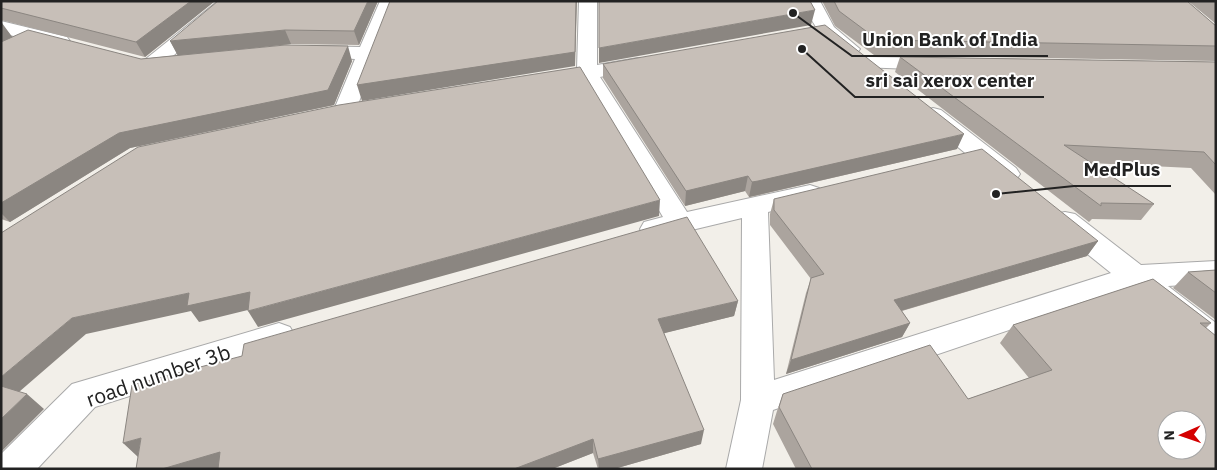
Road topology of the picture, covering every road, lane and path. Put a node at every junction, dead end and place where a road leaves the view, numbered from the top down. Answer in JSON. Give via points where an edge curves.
{"nodes":[{"id":1,"x":230,"y":1,"type":"edge"},
{"id":2,"x":389,"y":1,"type":"edge"},
{"id":3,"x":588,"y":1,"type":"edge"},
{"id":4,"x":811,"y":1,"type":"edge"},
{"id":5,"x":1,"y":27,"type":"edge"},
{"id":6,"x":38,"y":35,"type":"junction"},
{"id":7,"x":75,"y":45,"type":"edge"},
{"id":8,"x":8,"y":50,"type":"edge"},
{"id":9,"x":291,"y":52,"type":"edge"},
{"id":10,"x":369,"y":53,"type":"junction"},
{"id":11,"x":654,"y":61,"type":"edge"},
{"id":12,"x":187,"y":62,"type":"edge"},
{"id":13,"x":868,"y":63,"type":"junction"},
{"id":14,"x":957,"y":64,"type":"edge"},
{"id":15,"x":587,"y":73,"type":"junction"},
{"id":16,"x":529,"y":83,"type":"edge"},
{"id":17,"x":344,"y":113,"type":"edge"},
{"id":18,"x":982,"y":153,"type":"junction"},
{"id":19,"x":953,"y":160,"type":"edge"},
{"id":20,"x":830,"y":189,"type":"edge"},
{"id":21,"x":1027,"y":190,"type":"edge"},
{"id":22,"x":755,"y":207,"type":"junction"},
{"id":23,"x":1050,"y":209,"type":"edge"},
{"id":24,"x":679,"y":222,"type":"junction"},
{"id":25,"x":632,"y":236,"type":"edge"},
{"id":26,"x":1216,"y":272,"type":"edge"},
{"id":27,"x":1133,"y":276,"type":"junction"},
{"id":28,"x":309,"y":327,"type":"edge"},
{"id":29,"x":1216,"y":341,"type":"edge"},
{"id":30,"x":758,"y":400,"type":"junction"},
{"id":31,"x":738,"y":467,"type":"edge"},
{"id":32,"x":12,"y":469,"type":"edge"}],
"edges":[{"from":1,"to":12,"type":"street","via":[[140,64]]},
{"from":2,"to":10,"type":"street"},
{"from":3,"to":15,"type":"street"},
{"from":4,"to":13,"type":"street","via":[[817,32]]},
{"from":5,"to":6,"type":"street"},
{"from":6,"to":7,"type":"street"},
{"from":6,"to":8,"type":"street"},
{"from":9,"to":10,"type":"street"},
{"from":10,"to":17,"type":"street"},
{"from":11,"to":15,"type":"street"},
{"from":13,"to":14,"type":"street"},
{"from":13,"to":18,"type":"street"},
{"from":15,"to":16,"type":"street"},
{"from":15,"to":24,"type":"street"},
{"from":18,"to":19,"type":"street"},
{"from":18,"to":21,"type":"street"},
{"from":20,"to":22,"type":"street"},
{"from":22,"to":24,"type":"street"},
{"from":22,"to":30,"type":"street"},
{"from":23,"to":27,"type":"street"},
{"from":24,"to":25,"type":"street"},
{"from":26,"to":27,"type":"street"},
{"from":27,"to":29,"type":"street"},
{"from":27,"to":30,"type":"street"},
{"from":28,"to":32,"type":"street","name":"road number 3b","via":[[84,395]]},
{"from":30,"to":31,"type":"street"}]}
